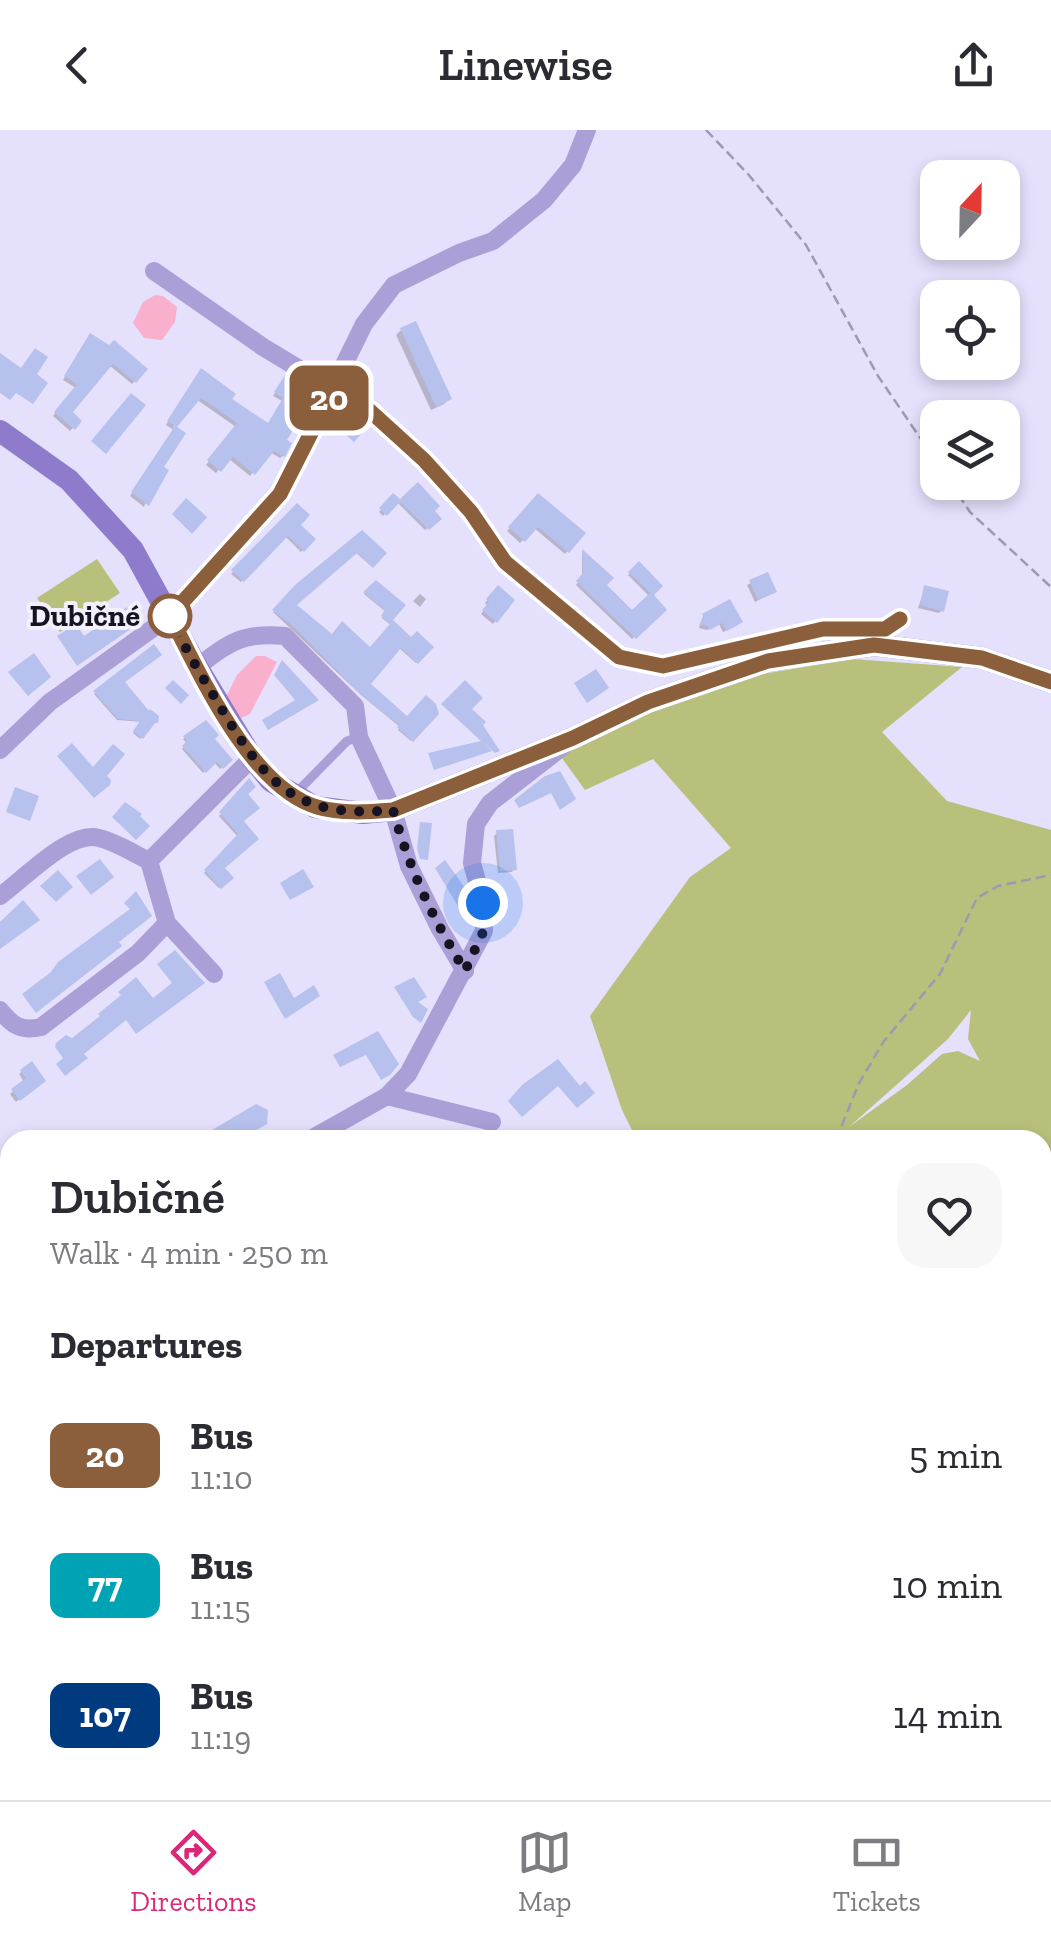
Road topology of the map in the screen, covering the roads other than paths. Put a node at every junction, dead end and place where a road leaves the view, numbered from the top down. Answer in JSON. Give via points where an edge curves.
{"nodes":[{"id":1,"x":587,"y":130,"type":"edge"},
{"id":2,"x":154,"y":271,"type":"dead end"},
{"id":3,"x":334,"y":388,"type":"junction"},
{"id":4,"x":0,"y":431,"type":"edge"},
{"id":5,"x":170,"y":616,"type":"junction"},
{"id":6,"x":900,"y":619,"type":"dead end"},
{"id":7,"x":663,"y":666,"type":"junction"},
{"id":8,"x":196,"y":667,"type":"junction"},
{"id":9,"x":1051,"y":682,"type":"edge"},
{"id":10,"x":674,"y":694,"type":"junction"},
{"id":11,"x":359,"y":737,"type":"junction"},
{"id":12,"x":573,"y":738,"type":"junction"},
{"id":13,"x":0,"y":750,"type":"edge"},
{"id":14,"x":252,"y":758,"type":"junction"},
{"id":15,"x":294,"y":794,"type":"junction"},
{"id":16,"x":393,"y":810,"type":"junction"},
{"id":17,"x":149,"y":861,"type":"junction"},
{"id":18,"x":0,"y":896,"type":"edge"},
{"id":19,"x":167,"y":923,"type":"junction"},
{"id":20,"x":465,"y":971,"type":"junction"},
{"id":21,"x":214,"y":974,"type":"dead end"},
{"id":22,"x":0,"y":1010,"type":"edge"},
{"id":23,"x":387,"y":1096,"type":"junction"},
{"id":24,"x":492,"y":1122,"type":"dead end"},
{"id":25,"x":327,"y":1130,"type":"edge"}],
"edges":[{"from":1,"to":3,"type":"street","via":[[574,165],[493,242],[394,285],[364,324]]},
{"from":2,"to":3,"type":"street","via":[[263,348]]},
{"from":3,"to":5,"type":"street","via":[[280,494]]},
{"from":3,"to":7,"type":"street","via":[[424,460],[505,562],[549,600],[619,657]]},
{"from":4,"to":5,"type":"street","via":[[69,480],[133,550]]},
{"from":5,"to":8,"type":"street"},
{"from":5,"to":13,"type":"street","via":[[50,702]]},
{"from":6,"to":7,"type":"street","via":[[885,629],[823,629]]},
{"from":7,"to":10,"type":"street"},
{"from":8,"to":11,"type":"street","via":[[232,640],[286,636],[355,706]]},
{"from":8,"to":14,"type":"street"},
{"from":9,"to":10,"type":"street","via":[[982,658],[874,645],[768,661]]},
{"from":10,"to":12,"type":"street"},
{"from":11,"to":15,"type":"lane"},
{"from":11,"to":16,"type":"street"},
{"from":12,"to":16,"type":"street"},
{"from":12,"to":20,"type":"street","via":[[490,803],[476,824],[472,863],[484,930]]},
{"from":14,"to":15,"type":"street","via":[[272,782]]},
{"from":14,"to":17,"type":"street"},
{"from":15,"to":16,"type":"street","via":[[315,806]]},
{"from":16,"to":20,"type":"street","via":[[409,866]]},
{"from":17,"to":18,"type":"street","via":[[96,836],[79,838]]},
{"from":17,"to":19,"type":"street"},
{"from":19,"to":21,"type":"street"},
{"from":19,"to":22,"type":"street","via":[[41,1028],[12,1024]]},
{"from":20,"to":23,"type":"street","via":[[408,1074]]},
{"from":23,"to":24,"type":"street"},
{"from":23,"to":25,"type":"street"}]}
